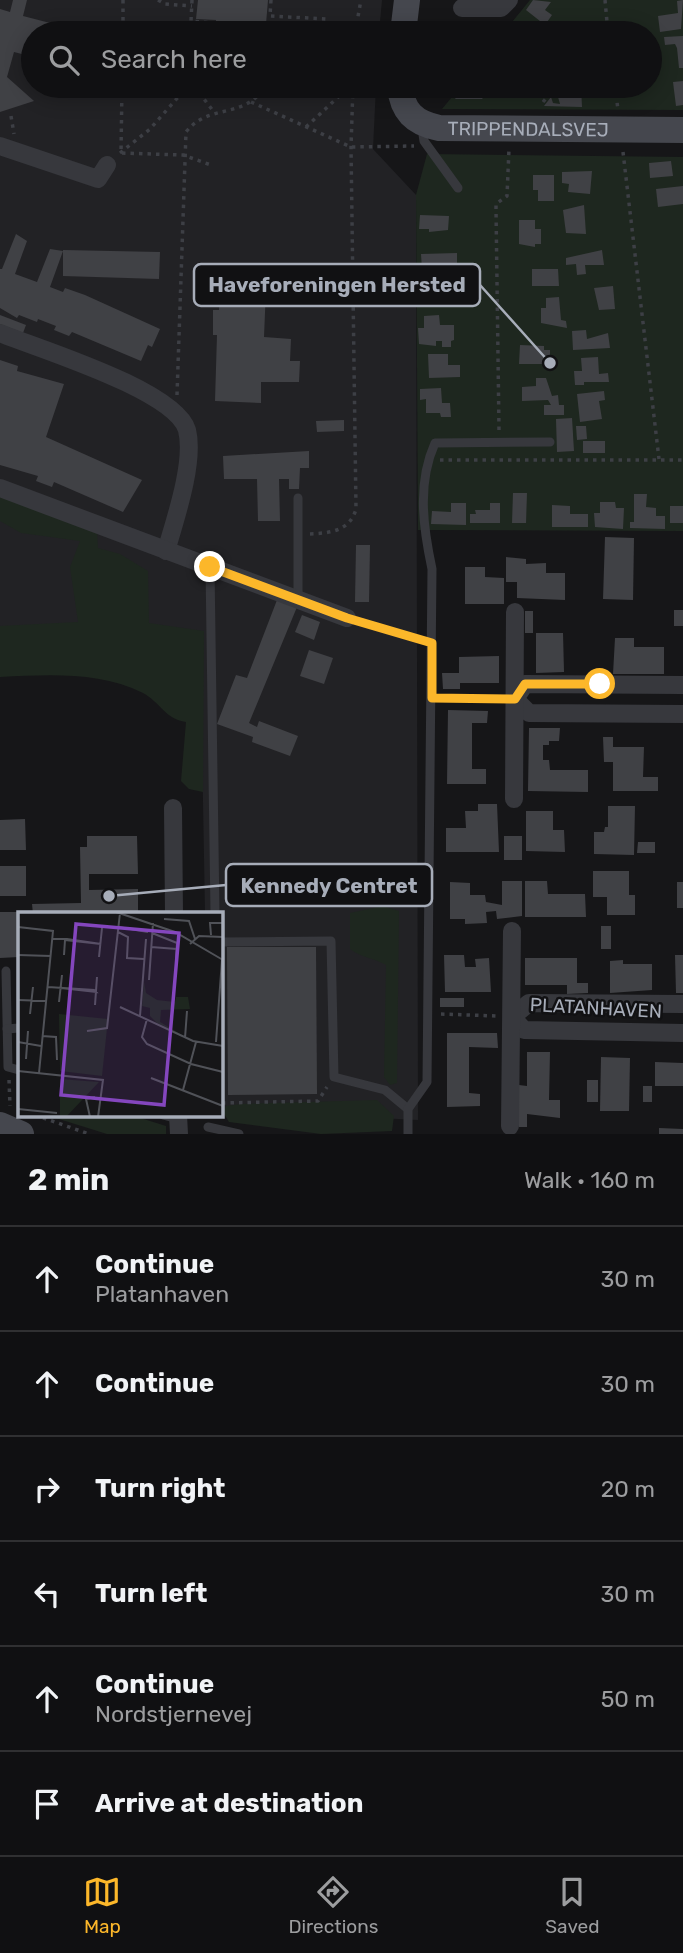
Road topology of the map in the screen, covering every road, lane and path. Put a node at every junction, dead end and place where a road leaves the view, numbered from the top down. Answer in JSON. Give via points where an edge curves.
{"nodes":[{"id":1,"x":123,"y":0,"type":"edge"},
{"id":2,"x":158,"y":0,"type":"edge"},
{"id":3,"x":192,"y":0,"type":"edge"},
{"id":4,"x":271,"y":0,"type":"edge"},
{"id":5,"x":361,"y":0,"type":"edge"},
{"id":6,"x":407,"y":0,"type":"edge"},
{"id":7,"x":509,"y":0,"type":"edge"},
{"id":8,"x":605,"y":0,"type":"edge"},
{"id":9,"x":192,"y":6,"type":"junction"},
{"id":10,"x":462,"y":8,"type":"dead end"},
{"id":11,"x":123,"y":21,"type":"edge"},
{"id":12,"x":191,"y":21,"type":"edge"},
{"id":13,"x":327,"y":21,"type":"edge"},
{"id":14,"x":357,"y":21,"type":"edge"},
{"id":15,"x":404,"y":21,"type":"edge"},
{"id":16,"x":607,"y":21,"type":"edge"},
{"id":17,"x":122,"y":98,"type":"edge"},
{"id":18,"x":177,"y":98,"type":"edge"},
{"id":19,"x":204,"y":98,"type":"edge"},
{"id":20,"x":254,"y":98,"type":"edge"},
{"id":21,"x":338,"y":98,"type":"edge"},
{"id":22,"x":351,"y":98,"type":"edge"},
{"id":23,"x":404,"y":98,"type":"edge"},
{"id":24,"x":546,"y":98,"type":"edge"},
{"id":25,"x":251,"y":102,"type":"junction"},
{"id":26,"x":543,"y":102,"type":"dead end"},
{"id":27,"x":215,"y":112,"type":"junction"},
{"id":28,"x":306,"y":127,"type":"junction"},
{"id":29,"x":509,"y":129,"type":"junction"},
{"id":30,"x":620,"y":130,"type":"junction"},
{"id":31,"x":683,"y":130,"type":"edge"},
{"id":32,"x":424,"y":134,"type":"junction"},
{"id":33,"x":0,"y":146,"type":"edge"},
{"id":34,"x":351,"y":147,"type":"junction"},
{"id":35,"x":121,"y":153,"type":"junction"},
{"id":36,"x":183,"y":155,"type":"junction"},
{"id":37,"x":107,"y":164,"type":"joint"},
{"id":38,"x":211,"y":164,"type":"dead end"},
{"id":39,"x":457,"y":188,"type":"dead end"},
{"id":40,"x":0,"y":334,"type":"edge"},
{"id":41,"x":172,"y":410,"type":"junction"},
{"id":42,"x":499,"y":442,"type":"junction"},
{"id":43,"x":550,"y":442,"type":"dead end"},
{"id":44,"x":659,"y":459,"type":"junction"},
{"id":45,"x":428,"y":460,"type":"junction"},
{"id":46,"x":683,"y":460,"type":"edge"},
{"id":47,"x":0,"y":488,"type":"edge"},
{"id":48,"x":298,"y":498,"type":"dead end"},
{"id":49,"x":298,"y":535,"type":"junction"},
{"id":50,"x":166,"y":551,"type":"junction"},
{"id":51,"x":210,"y":567,"type":"junction"},
{"id":52,"x":298,"y":600,"type":"junction"},
{"id":53,"x":515,"y":612,"type":"dead end"},
{"id":54,"x":347,"y":618,"type":"joint"},
{"id":55,"x":432,"y":643,"type":"junction"},
{"id":56,"x":683,"y":685,"type":"edge"},
{"id":57,"x":432,"y":698,"type":"junction"},
{"id":58,"x":515,"y":699,"type":"junction"},
{"id":59,"x":683,"y":715,"type":"edge"},
{"id":60,"x":514,"y":799,"type":"dead end"},
{"id":61,"x":173,"y":808,"type":"dead end"},
{"id":62,"x":174,"y":912,"type":"edge"},
{"id":63,"x":215,"y":912,"type":"edge"},
{"id":64,"x":512,"y":931,"type":"dead end"},
{"id":65,"x":222,"y":942,"type":"edge"},
{"id":66,"x":6,"y":971,"type":"dead end"},
{"id":67,"x":683,"y":1004,"type":"edge"},
{"id":68,"x":428,"y":1014,"type":"junction"},
{"id":69,"x":512,"y":1017,"type":"junction"},
{"id":70,"x":18,"y":1028,"type":"edge"},
{"id":71,"x":7,"y":1029,"type":"junction"},
{"id":72,"x":683,"y":1033,"type":"edge"},
{"id":73,"x":8,"y":1067,"type":"junction"},
{"id":74,"x":18,"y":1070,"type":"edge"},
{"id":75,"x":334,"y":1077,"type":"junction"},
{"id":76,"x":222,"y":1103,"type":"edge"},
{"id":77,"x":408,"y":1109,"type":"junction"},
{"id":78,"x":5,"y":1115,"type":"edge"},
{"id":79,"x":38,"y":1116,"type":"edge"},
{"id":80,"x":222,"y":1116,"type":"edge"},
{"id":81,"x":510,"y":1126,"type":"dead end"},
{"id":82,"x":208,"y":1127,"type":"dead end"},
{"id":83,"x":221,"y":1130,"type":"junction"},
{"id":84,"x":21,"y":1134,"type":"edge"},
{"id":85,"x":89,"y":1134,"type":"edge"},
{"id":86,"x":239,"y":1134,"type":"edge"},
{"id":87,"x":408,"y":1134,"type":"edge"}],
"edges":[{"from":1,"to":11,"type":"path"},
{"from":2,"to":9,"type":"path"},
{"from":3,"to":9,"type":"path"},
{"from":4,"to":13,"type":"path","via":[[270,16]]},
{"from":5,"to":14,"type":"path"},
{"from":6,"to":15,"type":"street"},
{"from":7,"to":10,"type":"street","via":[[501,8]]},
{"from":8,"to":16,"type":"path"},
{"from":9,"to":12,"type":"path"},
{"from":17,"to":35,"type":"path"},
{"from":18,"to":35,"type":"path"},
{"from":19,"to":27,"type":"path"},
{"from":20,"to":25,"type":"path"},
{"from":21,"to":28,"type":"path"},
{"from":22,"to":34,"type":"path"},
{"from":23,"to":32,"type":"street","name":"TRIPPENDALSVEJ","via":[[408,113]]},
{"from":24,"to":26,"type":"path"},
{"from":25,"to":27,"type":"path"},
{"from":25,"to":28,"type":"path"},
{"from":27,"to":36,"type":"path","via":[[195,121],[186,132]]},
{"from":28,"to":34,"type":"path"},
{"from":29,"to":30,"type":"street","name":"TRIPPENDALSVEJ"},
{"from":29,"to":32,"type":"street","name":"TRIPPENDALSVEJ","via":[[439,128]]},
{"from":29,"to":42,"type":"path","via":[[508,196],[495,209]]},
{"from":30,"to":31,"type":"street","name":"TRIPPENDALSVEJ"},
{"from":30,"to":44,"type":"path"},
{"from":32,"to":34,"type":"path"},
{"from":32,"to":39,"type":"lane"},
{"from":33,"to":37,"type":"street","via":[[98,179]]},
{"from":34,"to":49,"type":"path","via":[[356,509],[350,523],[336,531]]},
{"from":35,"to":36,"type":"path"},
{"from":35,"to":37,"type":"path"},
{"from":36,"to":38,"type":"path"},
{"from":36,"to":41,"type":"path","via":[[177,396]]},
{"from":40,"to":41,"type":"street","via":[[146,391]]},
{"from":41,"to":50,"type":"street","via":[[187,430],[187,468]]},
{"from":42,"to":43,"type":"lane"},
{"from":42,"to":45,"type":"lane","via":[[435,443]]},
{"from":44,"to":45,"type":"path"},
{"from":44,"to":46,"type":"path"},
{"from":45,"to":55,"type":"lane","via":[[424,468],[424,533],[432,569]]},
{"from":47,"to":50,"type":"street"},
{"from":48,"to":49,"type":"lane"},
{"from":49,"to":52,"type":"lane"},
{"from":50,"to":51,"type":"street"},
{"from":51,"to":52,"type":"street"},
{"from":51,"to":63,"type":"lane"},
{"from":52,"to":54,"type":"street"},
{"from":53,"to":58,"type":"street"},
{"from":54,"to":55,"type":"path"},
{"from":55,"to":57,"type":"lane"},
{"from":56,"to":58,"type":"street","via":[[525,684]]},
{"from":57,"to":58,"type":"path"},
{"from":57,"to":68,"type":"lane"},
{"from":58,"to":59,"type":"street","via":[[529,712]]},
{"from":58,"to":60,"type":"street"},
{"from":61,"to":62,"type":"street"},
{"from":64,"to":69,"type":"street","name":"PLATANHAVEN"},
{"from":65,"to":75,"type":"lane","via":[[331,941]]},
{"from":66,"to":71,"type":"lane"},
{"from":67,"to":69,"type":"street","name":"PLATANHAVEN","via":[[529,1003]]},
{"from":68,"to":69,"type":"path"},
{"from":68,"to":77,"type":"lane","via":[[427,1082]]},
{"from":69,"to":72,"type":"street","name":"PLATANHAVEN","via":[[524,1030]]},
{"from":69,"to":81,"type":"street","name":"PLATANHAVEN"},
{"from":70,"to":71,"type":"lane"},
{"from":71,"to":73,"type":"lane"},
{"from":73,"to":74,"type":"lane"},
{"from":73,"to":78,"type":"path"},
{"from":75,"to":76,"type":"path","via":[[318,1101]]},
{"from":75,"to":77,"type":"lane","via":[[385,1090]]},
{"from":77,"to":87,"type":"lane"},
{"from":78,"to":84,"type":"street"},
{"from":79,"to":85,"type":"path"},
{"from":80,"to":83,"type":"path"},
{"from":82,"to":83,"type":"lane"},
{"from":83,"to":86,"type":"lane"}]}
